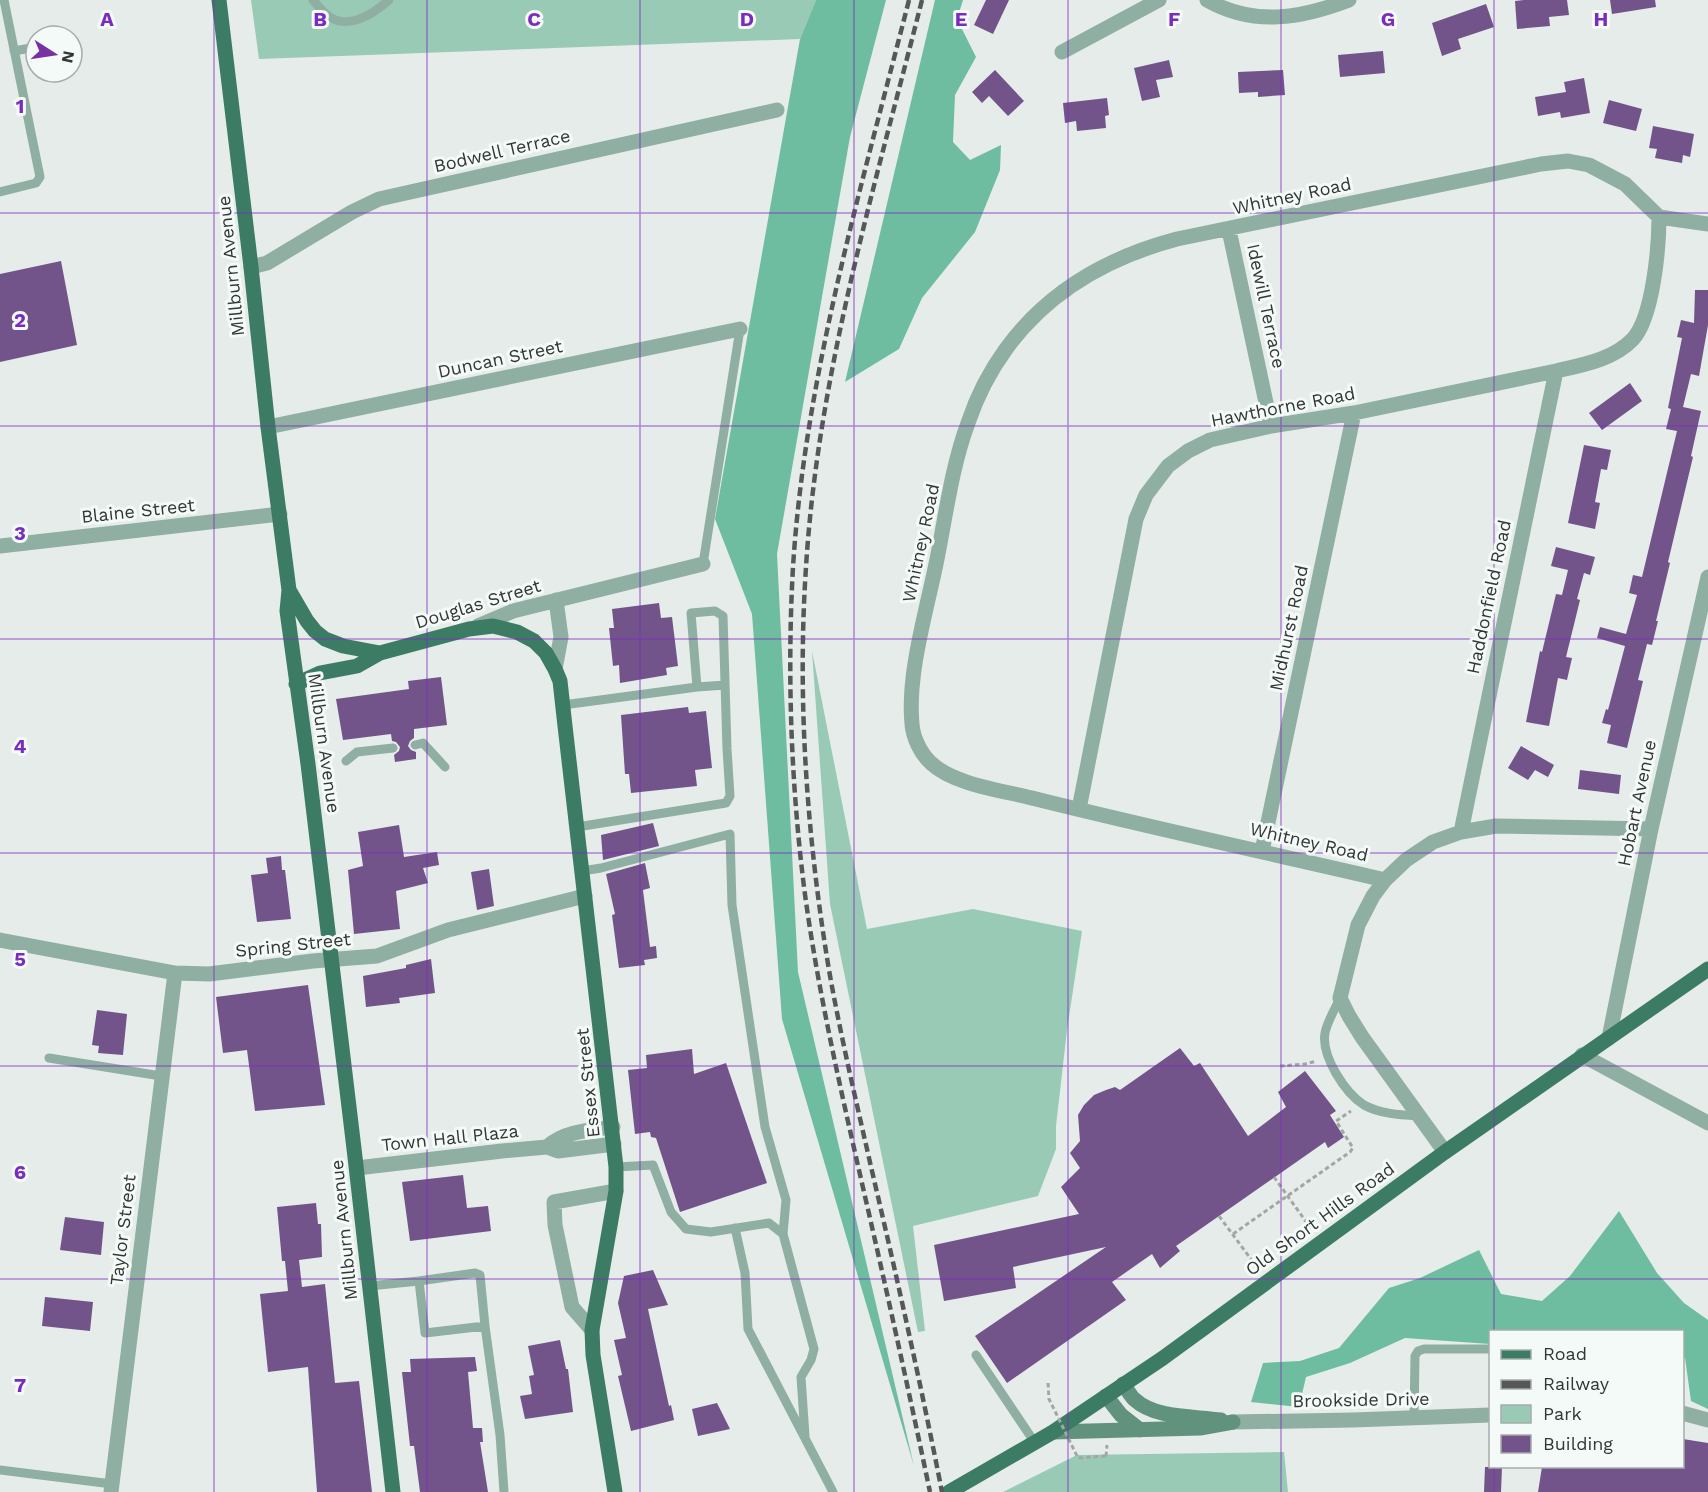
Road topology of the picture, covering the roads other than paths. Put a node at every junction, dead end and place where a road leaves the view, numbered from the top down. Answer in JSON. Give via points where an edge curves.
{"nodes":[{"id":1,"x":4,"y":0,"type":"edge"},
{"id":2,"x":219,"y":0,"type":"edge"},
{"id":3,"x":313,"y":0,"type":"edge"},
{"id":4,"x":389,"y":0,"type":"edge"},
{"id":5,"x":1159,"y":0,"type":"edge"},
{"id":6,"x":1207,"y":0,"type":"edge"},
{"id":7,"x":1349,"y":0,"type":"edge"},
{"id":8,"x":24,"y":49,"type":"edge"},
{"id":9,"x":14,"y":51,"type":"junction"},
{"id":10,"x":1062,"y":52,"type":"dead end"},
{"id":11,"x":777,"y":110,"type":"dead end"},
{"id":12,"x":0,"y":192,"type":"edge"},
{"id":13,"x":1659,"y":217,"type":"junction"},
{"id":14,"x":1708,"y":224,"type":"edge"},
{"id":15,"x":1229,"y":230,"type":"junction"},
{"id":16,"x":251,"y":267,"type":"junction"},
{"id":17,"x":740,"y":329,"type":"joint"},
{"id":18,"x":1556,"y":371,"type":"junction"},
{"id":19,"x":1354,"y":413,"type":"junction"},
{"id":20,"x":1271,"y":426,"type":"junction"},
{"id":21,"x":268,"y":427,"type":"junction"},
{"id":22,"x":280,"y":514,"type":"junction"},
{"id":23,"x":0,"y":546,"type":"edge"},
{"id":24,"x":703,"y":564,"type":"joint"},
{"id":25,"x":1708,"y":577,"type":"edge"},
{"id":26,"x":289,"y":590,"type":"junction"},
{"id":27,"x":556,"y":600,"type":"junction"},
{"id":28,"x":469,"y":629,"type":"junction"},
{"id":29,"x":380,"y":653,"type":"junction"},
{"id":30,"x":555,"y":669,"type":"junction"},
{"id":31,"x":296,"y":684,"type":"junction"},
{"id":32,"x":725,"y":686,"type":"junction"},
{"id":33,"x":696,"y":687,"type":"junction"},
{"id":34,"x":563,"y":705,"type":"junction"},
{"id":35,"x":415,"y":745,"type":"dead end"},
{"id":36,"x":393,"y":748,"type":"dead end"},
{"id":37,"x":346,"y":761,"type":"dead end"},
{"id":38,"x":445,"y":767,"type":"dead end"},
{"id":39,"x":1079,"y":809,"type":"junction"},
{"id":40,"x":577,"y":827,"type":"junction"},
{"id":41,"x":1651,"y":829,"type":"junction"},
{"id":42,"x":1461,"y":832,"type":"junction"},
{"id":43,"x":1262,"y":851,"type":"junction"},
{"id":44,"x":582,"y":871,"type":"junction"},
{"id":45,"x":1385,"y":880,"type":"junction"},
{"id":46,"x":585,"y":896,"type":"junction"},
{"id":47,"x":0,"y":940,"type":"edge"},
{"id":48,"x":331,"y":960,"type":"junction"},
{"id":49,"x":1708,"y":969,"type":"edge"},
{"id":50,"x":175,"y":973,"type":"junction"},
{"id":51,"x":1340,"y":998,"type":"junction"},
{"id":52,"x":1609,"y":1038,"type":"junction"},
{"id":53,"x":1582,"y":1055,"type":"junction"},
{"id":54,"x":49,"y":1058,"type":"dead end"},
{"id":55,"x":161,"y":1076,"type":"junction"},
{"id":56,"x":1419,"y":1116,"type":"junction"},
{"id":57,"x":1708,"y":1123,"type":"edge"},
{"id":58,"x":613,"y":1127,"type":"junction"},
{"id":59,"x":615,"y":1144,"type":"junction"},
{"id":60,"x":547,"y":1147,"type":"junction"},
{"id":61,"x":1445,"y":1152,"type":"junction"},
{"id":62,"x":616,"y":1167,"type":"junction"},
{"id":63,"x":357,"y":1168,"type":"junction"},
{"id":64,"x":616,"y":1191,"type":"junction"},
{"id":65,"x":735,"y":1228,"type":"junction"},
{"id":66,"x":783,"y":1234,"type":"junction"},
{"id":67,"x":419,"y":1281,"type":"junction"},
{"id":68,"x":369,"y":1286,"type":"junction"},
{"id":69,"x":485,"y":1326,"type":"junction"},
{"id":70,"x":592,"y":1330,"type":"junction"},
{"id":71,"x":1489,"y":1349,"type":"edge"},
{"id":72,"x":976,"y":1355,"type":"dead end"},
{"id":73,"x":1123,"y":1384,"type":"junction"},
{"id":74,"x":1106,"y":1396,"type":"junction"},
{"id":75,"x":1684,"y":1413,"type":"edge"},
{"id":76,"x":1489,"y":1415,"type":"edge"},
{"id":77,"x":1414,"y":1418,"type":"junction"},
{"id":78,"x":1708,"y":1420,"type":"edge"},
{"id":79,"x":1233,"y":1422,"type":"junction"},
{"id":80,"x":1140,"y":1430,"type":"junction"},
{"id":81,"x":1053,"y":1432,"type":"junction"},
{"id":82,"x":805,"y":1436,"type":"junction"},
{"id":83,"x":1035,"y":1443,"type":"junction"},
{"id":84,"x":0,"y":1470,"type":"edge"},
{"id":85,"x":112,"y":1488,"type":"edge"},
{"id":86,"x":393,"y":1492,"type":"edge"},
{"id":87,"x":504,"y":1492,"type":"edge"},
{"id":88,"x":615,"y":1492,"type":"edge"},
{"id":89,"x":833,"y":1492,"type":"edge"},
{"id":90,"x":949,"y":1492,"type":"edge"}],
"edges":[{"from":1,"to":9,"type":"lane"},
{"from":2,"to":16,"type":"main road","name":"Millburn Avenue"},
{"from":3,"to":4,"type":"lane","via":[[327,16],[349,22],[375,13]]},
{"from":5,"to":10,"type":"street"},
{"from":6,"to":7,"type":"street","via":[[1238,13],[1279,18],[1324,10]]},
{"from":8,"to":9,"type":"lane"},
{"from":9,"to":12,"type":"lane","via":[[40,177],[36,183]]},
{"from":11,"to":16,"type":"street","name":"Bodwell Terrace","via":[[379,199],[267,263]]},
{"from":13,"to":14,"type":"street"},
{"from":13,"to":15,"type":"street","name":"Whitney Road","via":[[1625,184],[1589,165],[1568,161]]},
{"from":13,"to":18,"type":"street","name":"Hawthorne Road","via":[[1649,299],[1634,338],[1612,355]]},
{"from":15,"to":20,"type":"street","name":"Idewill Terrace"},
{"from":15,"to":39,"type":"street","name":"Whitney Road","via":[[1167,242],[1120,257],[1046,304],[990,372],[958,454],[912,683],[912,727],[919,748],[948,775]]},
{"from":16,"to":21,"type":"main road","name":"Millburn Avenue"},
{"from":17,"to":21,"type":"street","name":"Duncan Street"},
{"from":17,"to":24,"type":"lane"},
{"from":18,"to":19,"type":"street","name":"Hawthorne Road"},
{"from":18,"to":42,"type":"street","name":"Haddonfield Road"},
{"from":19,"to":20,"type":"street","name":"Hawthorne Road"},
{"from":19,"to":43,"type":"street","name":"Midhurst Road"},
{"from":20,"to":39,"type":"street","name":"Hawthorne Road","via":[[1198,444],[1168,466],[1146,495],[1135,526]]},
{"from":21,"to":22,"type":"main road","name":"Millburn Avenue"},
{"from":22,"to":23,"type":"street","name":"Blaine Street"},
{"from":22,"to":26,"type":"main road","name":"Millburn Avenue"},
{"from":24,"to":27,"type":"street","name":"Douglas Street"},
{"from":25,"to":41,"type":"street","name":"Hobart Avenue"},
{"from":26,"to":29,"type":"main road","name":"Douglas Street","via":[[307,621],[325,639]]},
{"from":26,"to":31,"type":"main road","name":"Millburn Avenue","via":[[286,611]]},
{"from":27,"to":28,"type":"street","name":"Douglas Street","via":[[513,611]]},
{"from":27,"to":30,"type":"street","name":"Essex Street","via":[[561,638]]},
{"from":28,"to":29,"type":"main road","name":"Douglas Street"},
{"from":28,"to":30,"type":"main road","name":"Essex Street","via":[[493,626],[517,632],[534,641]]},
{"from":29,"to":31,"type":"main road","via":[[357,666],[320,673]]},
{"from":30,"to":34,"type":"main road","name":"Essex Street"},
{"from":31,"to":48,"type":"main road","name":"Millburn Avenue"},
{"from":32,"to":33,"type":"lane"},
{"from":32,"to":33,"type":"lane","via":[[723,616],[715,611],[691,613]]},
{"from":32,"to":40,"type":"lane","via":[[730,796],[726,803]]},
{"from":33,"to":34,"type":"lane"},
{"from":34,"to":40,"type":"main road","name":"Essex Street"},
{"from":35,"to":38,"type":"lane","via":[[423,743]]},
{"from":36,"to":37,"type":"lane","via":[[357,752]]},
{"from":39,"to":43,"type":"street","name":"Whitney Road"},
{"from":40,"to":44,"type":"main road","name":"Essex Street"},
{"from":41,"to":42,"type":"street","name":"Whitney Road","via":[[1496,826]]},
{"from":41,"to":52,"type":"street","name":"Hobart Avenue"},
{"from":42,"to":45,"type":"street","name":"Whitney Road","via":[[1419,850]]},
{"from":43,"to":45,"type":"street","name":"Whitney Road"},
{"from":44,"to":46,"type":"main road","name":"Essex Street"},
{"from":44,"to":66,"type":"lane","via":[[730,834],[732,905],[763,1116],[786,1200]]},
{"from":45,"to":51,"type":"street","via":[[1358,925]]},
{"from":46,"to":48,"type":"street","name":"Spring Street","via":[[448,930],[377,956]]},
{"from":46,"to":58,"type":"main road","name":"Essex Street"},
{"from":47,"to":50,"type":"street","name":"Spring Street"},
{"from":48,"to":50,"type":"street","name":"Spring Street","via":[[209,974]]},
{"from":48,"to":63,"type":"main road","name":"Millburn Avenue"},
{"from":49,"to":52,"type":"main road","name":"Old Short Hills Road"},
{"from":50,"to":55,"type":"street","name":"Taylor Street"},
{"from":51,"to":56,"type":"street","via":[[1362,1037]]},
{"from":51,"to":56,"type":"lane","via":[[1325,1032],[1330,1064],[1364,1104],[1396,1115]]},
{"from":52,"to":53,"type":"main road","name":"Old Short Hills Road"},
{"from":53,"to":57,"type":"street"},
{"from":53,"to":61,"type":"main road","name":"Old Short Hills Road"},
{"from":54,"to":55,"type":"lane"},
{"from":55,"to":85,"type":"street","name":"Taylor Street"},
{"from":56,"to":61,"type":"street"},
{"from":58,"to":59,"type":"main road","name":"Essex Street"},
{"from":58,"to":60,"type":"street","name":"Town Hall Plaza","via":[[580,1132],[555,1140]]},
{"from":59,"to":60,"type":"street","name":"Town Hall Plaza","via":[[558,1151]]},
{"from":59,"to":62,"type":"main road","name":"Essex Street"},
{"from":60,"to":63,"type":"street","name":"Town Hall Plaza"},
{"from":61,"to":73,"type":"main road","name":"Old Short Hills Road"},
{"from":62,"to":64,"type":"main road","name":"Essex Street"},
{"from":62,"to":65,"type":"lane","via":[[653,1165],[671,1212],[686,1229],[711,1232]]},
{"from":63,"to":68,"type":"main road","name":"Millburn Avenue"},
{"from":64,"to":70,"type":"main road","name":"Essex Street"},
{"from":64,"to":70,"type":"street","via":[[554,1202],[572,1306]]},
{"from":65,"to":66,"type":"lane","via":[[769,1223]]},
{"from":65,"to":82,"type":"lane","via":[[745,1273],[748,1329]]},
{"from":66,"to":82,"type":"lane","via":[[814,1349],[801,1377]]},
{"from":67,"to":68,"type":"lane"},
{"from":67,"to":69,"type":"lane","via":[[425,1333]]},
{"from":67,"to":69,"type":"lane","via":[[480,1275]]},
{"from":68,"to":86,"type":"main road","name":"Millburn Avenue"},
{"from":69,"to":87,"type":"lane"},
{"from":70,"to":88,"type":"main road","name":"Essex Street"},
{"from":71,"to":77,"type":"lane","via":[[1418,1351]]},
{"from":72,"to":83,"type":"lane"},
{"from":73,"to":74,"type":"main road","name":"Old Short Hills Road"},
{"from":73,"to":79,"type":"main road","name":"Brookside Drive","via":[[1135,1400],[1151,1409]]},
{"from":74,"to":80,"type":"main road"},
{"from":74,"to":81,"type":"main road","name":"Old Short Hills Road"},
{"from":75,"to":78,"type":"street"},
{"from":76,"to":77,"type":"street","name":"Brookside Drive"},
{"from":77,"to":79,"type":"street","name":"Brookside Drive"},
{"from":79,"to":80,"type":"main road","name":"Brookside Drive","via":[[1200,1428]]},
{"from":80,"to":81,"type":"main road","name":"Brookside Drive"},
{"from":81,"to":83,"type":"main road","name":"Old Short Hills Road"},
{"from":82,"to":89,"type":"lane"},
{"from":83,"to":90,"type":"main road","name":"Old Short Hills Road"},
{"from":84,"to":85,"type":"lane"}]}
